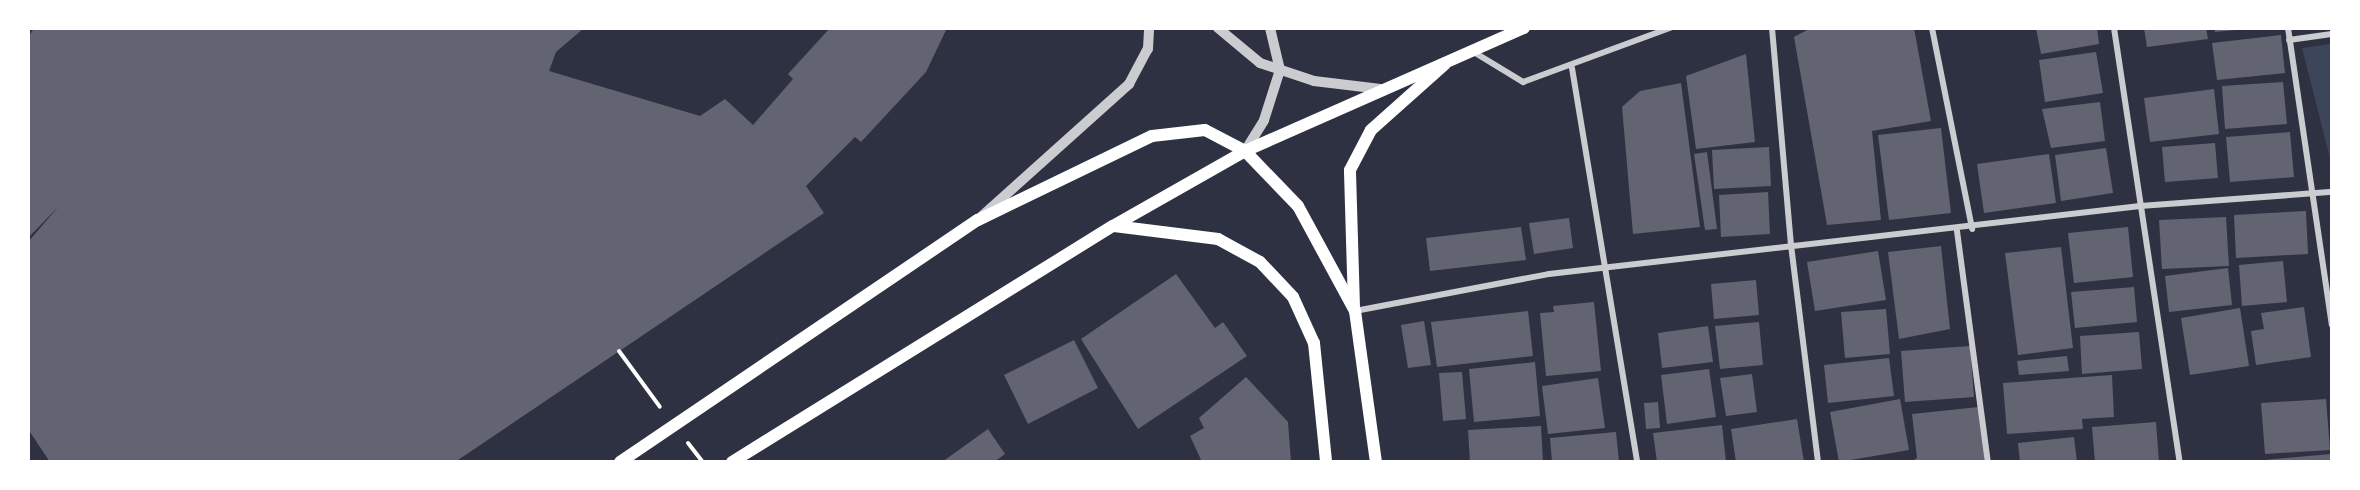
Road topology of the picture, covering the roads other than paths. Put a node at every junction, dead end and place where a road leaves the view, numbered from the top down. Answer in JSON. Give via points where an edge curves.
{"nodes":[{"id":1,"x":1149,"y":28,"type":"edge"},
{"id":2,"x":1218,"y":28,"type":"edge"},
{"id":3,"x":1270,"y":28,"type":"edge"},
{"id":4,"x":1524,"y":28,"type":"edge"},
{"id":5,"x":1670,"y":28,"type":"edge"},
{"id":6,"x":1772,"y":28,"type":"edge"},
{"id":7,"x":1932,"y":28,"type":"edge"},
{"id":8,"x":2114,"y":28,"type":"edge"},
{"id":9,"x":2288,"y":28,"type":"edge"},
{"id":10,"x":2331,"y":34,"type":"edge"},
{"id":11,"x":2289,"y":40,"type":"junction"},
{"id":12,"x":1463,"y":51,"type":"junction"},
{"id":13,"x":1572,"y":68,"type":"junction"},
{"id":14,"x":1280,"y":70,"type":"junction"},
{"id":15,"x":1381,"y":88,"type":"junction"},
{"id":16,"x":1245,"y":151,"type":"junction"},
{"id":17,"x":2331,"y":192,"type":"edge"},
{"id":18,"x":2315,"y":194,"type":"junction"},
{"id":19,"x":2140,"y":206,"type":"junction"},
{"id":20,"x":978,"y":220,"type":"junction"},
{"id":21,"x":1113,"y":226,"type":"junction"},
{"id":22,"x":1972,"y":229,"type":"junction"},
{"id":23,"x":1957,"y":231,"type":"junction"},
{"id":24,"x":1791,"y":245,"type":"junction"},
{"id":25,"x":1602,"y":269,"type":"junction"},
{"id":26,"x":1355,"y":311,"type":"junction"},
{"id":27,"x":2331,"y":325,"type":"edge"},
{"id":28,"x":620,"y":462,"type":"edge"},
{"id":29,"x":732,"y":462,"type":"edge"},
{"id":30,"x":1326,"y":462,"type":"edge"},
{"id":31,"x":1376,"y":462,"type":"edge"},
{"id":32,"x":1637,"y":462,"type":"edge"},
{"id":33,"x":1818,"y":462,"type":"edge"},
{"id":34,"x":1988,"y":462,"type":"edge"},
{"id":35,"x":2180,"y":462,"type":"edge"}],
"edges":[{"from":1,"to":20,"type":"street","via":[[1148,49],[1129,84]]},
{"from":2,"to":14,"type":"street","via":[[1260,63]]},
{"from":3,"to":14,"type":"street"},
{"from":4,"to":12,"type":"main road"},
{"from":5,"to":13,"type":"street"},
{"from":6,"to":24,"type":"street"},
{"from":7,"to":22,"type":"street"},
{"from":8,"to":19,"type":"street"},
{"from":9,"to":11,"type":"street"},
{"from":10,"to":11,"type":"street"},
{"from":11,"to":18,"type":"street"},
{"from":12,"to":13,"type":"street","via":[[1523,82]]},
{"from":12,"to":15,"type":"main road"},
{"from":12,"to":26,"type":"main road","via":[[1371,130],[1350,170]]},
{"from":13,"to":25,"type":"street"},
{"from":14,"to":15,"type":"street","via":[[1314,81]]},
{"from":14,"to":16,"type":"street","via":[[1264,120]]},
{"from":15,"to":16,"type":"main road"},
{"from":16,"to":20,"type":"main road","via":[[1205,130],[1152,136]]},
{"from":16,"to":21,"type":"main road"},
{"from":16,"to":26,"type":"main road","via":[[1298,206]]},
{"from":17,"to":18,"type":"street"},
{"from":18,"to":19,"type":"street"},
{"from":18,"to":27,"type":"street"},
{"from":19,"to":22,"type":"street"},
{"from":19,"to":35,"type":"street"},
{"from":20,"to":28,"type":"main road"},
{"from":21,"to":29,"type":"main road"},
{"from":21,"to":30,"type":"main road","via":[[1218,239],[1260,262],[1293,297],[1314,343]]},
{"from":22,"to":23,"type":"street"},
{"from":23,"to":24,"type":"street"},
{"from":23,"to":34,"type":"street"},
{"from":24,"to":25,"type":"street"},
{"from":24,"to":33,"type":"street"},
{"from":25,"to":26,"type":"street","via":[[1550,273]]},
{"from":25,"to":32,"type":"street"},
{"from":26,"to":31,"type":"main road"}]}
